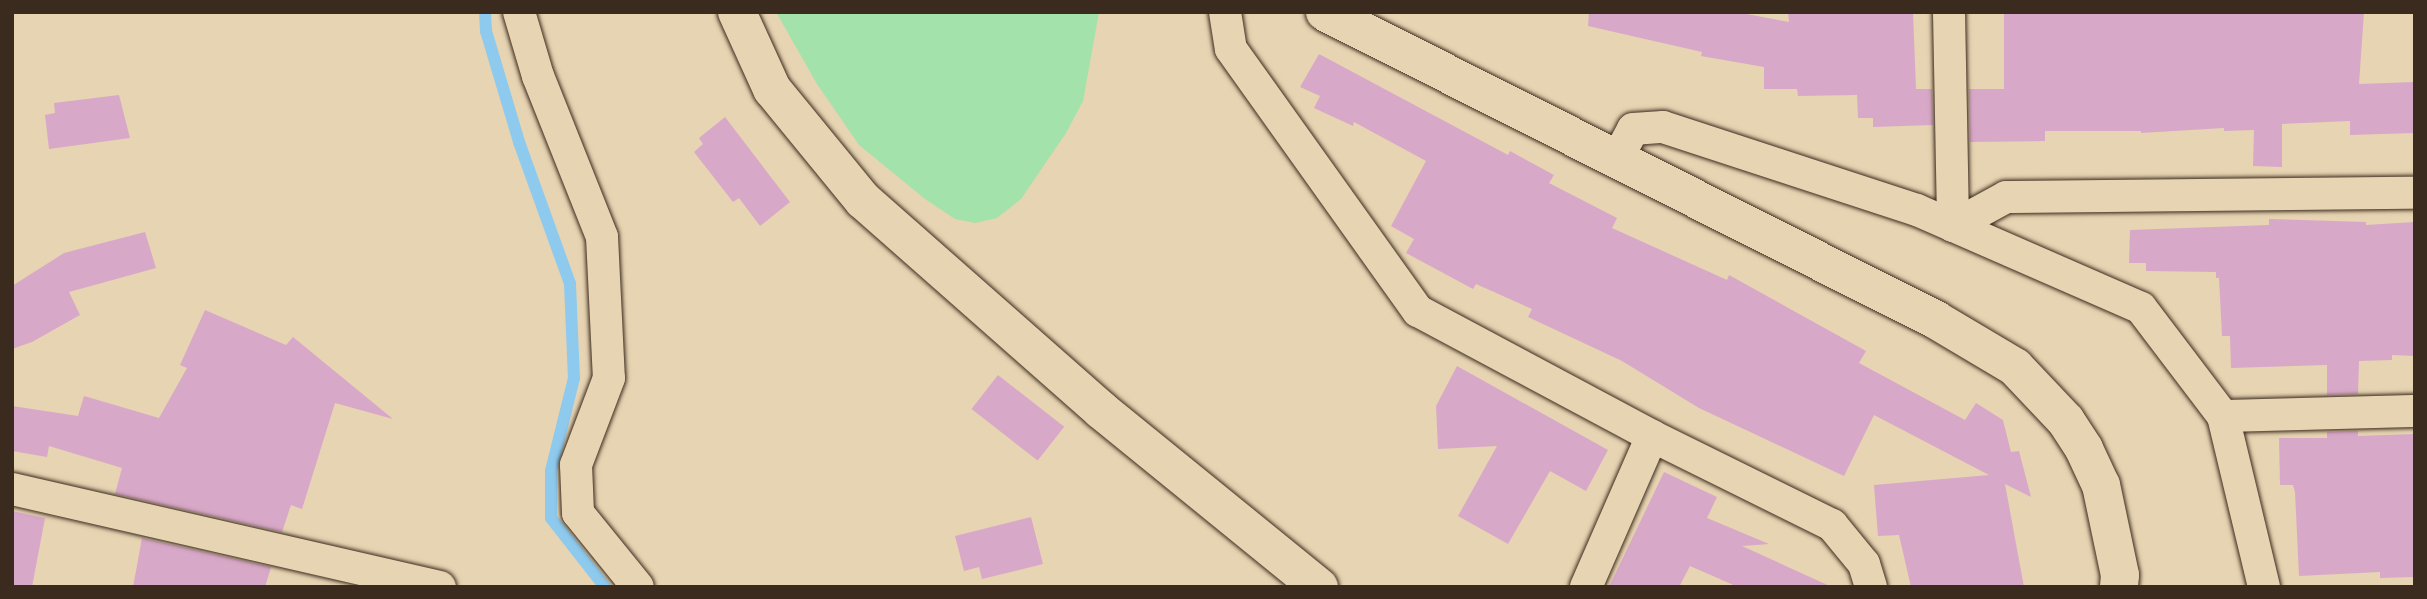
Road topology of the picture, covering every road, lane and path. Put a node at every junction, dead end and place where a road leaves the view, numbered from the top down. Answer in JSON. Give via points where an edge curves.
{"nodes":[{"id":1,"x":519,"y":12,"type":"edge"},
{"id":2,"x":737,"y":12,"type":"edge"},
{"id":3,"x":1225,"y":12,"type":"edge"},
{"id":4,"x":1325,"y":12,"type":"edge"},
{"id":5,"x":1949,"y":12,"type":"edge"},
{"id":6,"x":1616,"y":161,"type":"junction"},
{"id":7,"x":2415,"y":193,"type":"edge"},
{"id":8,"x":1953,"y":226,"type":"junction"},
{"id":9,"x":2415,"y":411,"type":"edge"},
{"id":10,"x":2224,"y":416,"type":"junction"},
{"id":11,"x":1651,"y":436,"type":"junction"},
{"id":12,"x":12,"y":489,"type":"edge"},
{"id":13,"x":440,"y":587,"type":"edge"},
{"id":14,"x":638,"y":587,"type":"edge"},
{"id":15,"x":1319,"y":587,"type":"edge"},
{"id":16,"x":1586,"y":587,"type":"edge"},
{"id":17,"x":1871,"y":587,"type":"edge"},
{"id":18,"x":2119,"y":587,"type":"edge"},
{"id":19,"x":2264,"y":587,"type":"edge"}],
"edges":[{"from":1,"to":14,"type":"street","via":[[538,76],[602,237],[609,378],[576,465],[578,513]]},
{"from":2,"to":15,"type":"street","via":[[772,89],[863,201],[1101,410]]},
{"from":3,"to":11,"type":"street","via":[[1231,49],[1418,311]]},
{"from":4,"to":6,"type":"street"},
{"from":5,"to":8,"type":"street"},
{"from":6,"to":8,"type":"street","via":[[1633,130],[1663,127],[1917,210]]},
{"from":6,"to":18,"type":"street","via":[[1936,320],[2015,366],[2066,421],[2101,485]]},
{"from":7,"to":8,"type":"street","via":[[2006,197]]},
{"from":8,"to":10,"type":"street","via":[[2141,308]]},
{"from":9,"to":10,"type":"street"},
{"from":10,"to":19,"type":"street"},
{"from":11,"to":16,"type":"street"},
{"from":11,"to":17,"type":"street","via":[[1832,526],[1864,564]]},
{"from":12,"to":13,"type":"street"}]}
